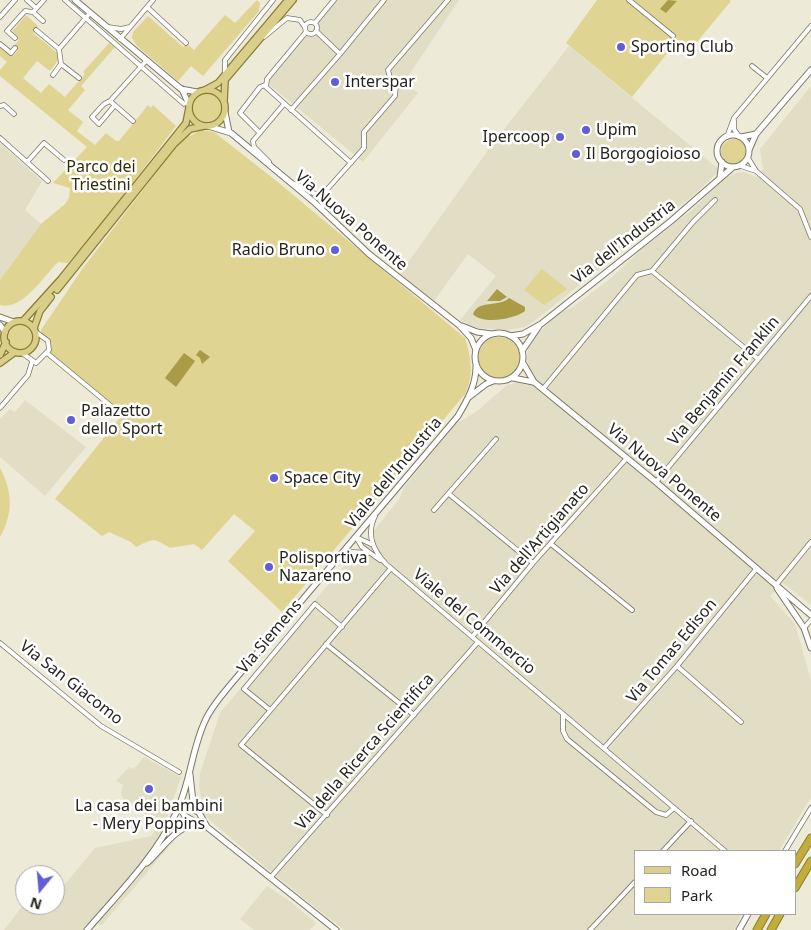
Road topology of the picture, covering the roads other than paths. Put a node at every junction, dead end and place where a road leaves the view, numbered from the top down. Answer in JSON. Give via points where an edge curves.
{"nodes":[{"id":1,"x":15,"y":0,"type":"edge"},
{"id":2,"x":27,"y":0,"type":"edge"},
{"id":3,"x":44,"y":0,"type":"edge"},
{"id":4,"x":65,"y":0,"type":"edge"},
{"id":5,"x":75,"y":0,"type":"edge"},
{"id":6,"x":153,"y":0,"type":"edge"},
{"id":7,"x":288,"y":0,"type":"edge"},
{"id":8,"x":293,"y":0,"type":"edge"},
{"id":9,"x":334,"y":0,"type":"edge"},
{"id":10,"x":384,"y":0,"type":"edge"},
{"id":11,"x":448,"y":0,"type":"edge"},
{"id":12,"x":629,"y":0,"type":"edge"},
{"id":13,"x":271,"y":1,"type":"edge"},
{"id":14,"x":147,"y":7,"type":"junction"},
{"id":15,"x":35,"y":10,"type":"junction"},
{"id":16,"x":88,"y":16,"type":"junction"},
{"id":17,"x":0,"y":17,"type":"edge"},
{"id":18,"x":43,"y":21,"type":"dead end"},
{"id":19,"x":315,"y":23,"type":"junction"},
{"id":20,"x":105,"y":26,"type":"junction"},
{"id":21,"x":304,"y":26,"type":"junction"},
{"id":22,"x":811,"y":26,"type":"edge"},
{"id":23,"x":130,"y":27,"type":"junction"},
{"id":24,"x":36,"y":30,"type":"dead end"},
{"id":25,"x":316,"y":31,"type":"junction"},
{"id":26,"x":306,"y":32,"type":"junction"},
{"id":27,"x":673,"y":36,"type":"dead end"},
{"id":28,"x":15,"y":38,"type":"dead end"},
{"id":29,"x":120,"y":39,"type":"junction"},
{"id":30,"x":260,"y":40,"type":"junction"},
{"id":31,"x":186,"y":43,"type":"dead end"},
{"id":32,"x":0,"y":44,"type":"edge"},
{"id":33,"x":15,"y":48,"type":"dead end"},
{"id":34,"x":59,"y":49,"type":"junction"},
{"id":35,"x":340,"y":54,"type":"junction"},
{"id":36,"x":146,"y":61,"type":"junction"},
{"id":37,"x":61,"y":64,"type":"junction"},
{"id":38,"x":752,"y":66,"type":"dead end"},
{"id":39,"x":140,"y":67,"type":"junction"},
{"id":40,"x":811,"y":70,"type":"edge"},
{"id":41,"x":225,"y":74,"type":"junction"},
{"id":42,"x":52,"y":75,"type":"dead end"},
{"id":43,"x":79,"y":78,"type":"dead end"},
{"id":44,"x":767,"y":78,"type":"junction"},
{"id":45,"x":265,"y":85,"type":"junction"},
{"id":46,"x":181,"y":88,"type":"junction"},
{"id":47,"x":205,"y":90,"type":"junction"},
{"id":48,"x":197,"y":92,"type":"junction"},
{"id":49,"x":110,"y":101,"type":"junction"},
{"id":50,"x":224,"y":101,"type":"junction"},
{"id":51,"x":284,"y":104,"type":"junction"},
{"id":52,"x":187,"y":105,"type":"junction"},
{"id":53,"x":0,"y":106,"type":"edge"},
{"id":54,"x":115,"y":106,"type":"junction"},
{"id":55,"x":291,"y":110,"type":"junction"},
{"id":56,"x":225,"y":112,"type":"junction"},
{"id":57,"x":14,"y":114,"type":"dead end"},
{"id":58,"x":734,"y":118,"type":"junction"},
{"id":59,"x":133,"y":121,"type":"dead end"},
{"id":60,"x":206,"y":126,"type":"junction"},
{"id":61,"x":259,"y":132,"type":"junction"},
{"id":62,"x":229,"y":133,"type":"junction"},
{"id":63,"x":756,"y":134,"type":"junction"},
{"id":64,"x":727,"y":137,"type":"junction"},
{"id":65,"x":740,"y":137,"type":"junction"},
{"id":66,"x":0,"y":138,"type":"edge"},
{"id":67,"x":749,"y":150,"type":"junction"},
{"id":68,"x":748,"y":158,"type":"junction"},
{"id":69,"x":64,"y":160,"type":"dead end"},
{"id":70,"x":27,"y":162,"type":"junction"},
{"id":71,"x":722,"y":162,"type":"junction"},
{"id":72,"x":351,"y":163,"type":"junction"},
{"id":73,"x":268,"y":166,"type":"junction"},
{"id":74,"x":741,"y":166,"type":"junction"},
{"id":75,"x":733,"y":167,"type":"junction"},
{"id":76,"x":756,"y":171,"type":"junction"},
{"id":77,"x":720,"y":177,"type":"junction"},
{"id":78,"x":48,"y":181,"type":"dead end"},
{"id":79,"x":288,"y":183,"type":"junction"},
{"id":80,"x":323,"y":194,"type":"junction"},
{"id":81,"x":715,"y":200,"type":"dead end"},
{"id":82,"x":323,"y":212,"type":"junction"},
{"id":83,"x":809,"y":227,"type":"edge"},
{"id":84,"x":811,"y":237,"type":"edge"},
{"id":85,"x":652,"y":271,"type":"junction"},
{"id":86,"x":811,"y":296,"type":"edge"},
{"id":87,"x":0,"y":317,"type":"edge"},
{"id":88,"x":24,"y":321,"type":"junction"},
{"id":89,"x":14,"y":322,"type":"junction"},
{"id":90,"x":541,"y":324,"type":"junction"},
{"id":91,"x":0,"y":325,"type":"edge"},
{"id":92,"x":459,"y":325,"type":"junction"},
{"id":93,"x":35,"y":330,"type":"junction"},
{"id":94,"x":5,"y":332,"type":"junction"},
{"id":95,"x":495,"y":334,"type":"junction"},
{"id":96,"x":510,"y":336,"type":"junction"},
{"id":97,"x":6,"y":342,"type":"junction"},
{"id":98,"x":476,"y":350,"type":"junction"},
{"id":99,"x":522,"y":350,"type":"junction"},
{"id":100,"x":18,"y":352,"type":"junction"},
{"id":101,"x":47,"y":353,"type":"junction"},
{"id":102,"x":0,"y":355,"type":"edge"},
{"id":103,"x":758,"y":359,"type":"junction"},
{"id":104,"x":32,"y":362,"type":"junction"},
{"id":105,"x":0,"y":363,"type":"edge"},
{"id":106,"x":476,"y":363,"type":"junction"},
{"id":107,"x":523,"y":363,"type":"junction"},
{"id":108,"x":512,"y":378,"type":"junction"},
{"id":109,"x":496,"y":381,"type":"junction"},
{"id":110,"x":534,"y":382,"type":"junction"},
{"id":111,"x":543,"y":389,"type":"junction"},
{"id":112,"x":469,"y":398,"type":"junction"},
{"id":113,"x":0,"y":408,"type":"edge"},
{"id":114,"x":122,"y":415,"type":"dead end"},
{"id":115,"x":496,"y":439,"type":"dead end"},
{"id":116,"x":627,"y":458,"type":"junction"},
{"id":117,"x":656,"y":482,"type":"junction"},
{"id":118,"x":449,"y":494,"type":"junction"},
{"id":119,"x":379,"y":510,"type":"junction"},
{"id":120,"x":434,"y":510,"type":"dead end"},
{"id":121,"x":356,"y":536,"type":"junction"},
{"id":122,"x":811,"y":542,"type":"edge"},
{"id":123,"x":551,"y":544,"type":"junction"},
{"id":124,"x":372,"y":546,"type":"junction"},
{"id":125,"x":368,"y":552,"type":"junction"},
{"id":126,"x":338,"y":558,"type":"junction"},
{"id":127,"x":533,"y":563,"type":"junction"},
{"id":128,"x":386,"y":564,"type":"junction"},
{"id":129,"x":391,"y":568,"type":"junction"},
{"id":130,"x":758,"y":568,"type":"junction"},
{"id":131,"x":776,"y":585,"type":"junction"},
{"id":132,"x":798,"y":604,"type":"junction"},
{"id":133,"x":632,"y":610,"type":"dead end"},
{"id":134,"x":794,"y":612,"type":"junction"},
{"id":135,"x":811,"y":614,"type":"edge"},
{"id":136,"x":811,"y":620,"type":"edge"},
{"id":137,"x":342,"y":627,"type":"junction"},
{"id":138,"x":804,"y":628,"type":"junction"},
{"id":139,"x":472,"y":637,"type":"junction"},
{"id":140,"x":478,"y":642,"type":"junction"},
{"id":141,"x":0,"y":643,"type":"edge"},
{"id":142,"x":326,"y":644,"type":"junction"},
{"id":143,"x":811,"y":648,"type":"edge"},
{"id":144,"x":677,"y":666,"type":"junction"},
{"id":145,"x":270,"y":710,"type":"junction"},
{"id":146,"x":563,"y":714,"type":"junction"},
{"id":147,"x":414,"y":715,"type":"junction"},
{"id":148,"x":741,"y":722,"type":"dead end"},
{"id":149,"x":604,"y":748,"type":"junction"},
{"id":150,"x":190,"y":770,"type":"junction"},
{"id":151,"x":180,"y":772,"type":"dead end"},
{"id":152,"x":179,"y":807,"type":"junction"},
{"id":153,"x":674,"y":808,"type":"junction"},
{"id":154,"x":811,"y":808,"type":"edge"},
{"id":155,"x":198,"y":813,"type":"junction"},
{"id":156,"x":327,"y":815,"type":"junction"},
{"id":157,"x":691,"y":822,"type":"junction"},
{"id":158,"x":200,"y":825,"type":"junction"},
{"id":159,"x":207,"y":827,"type":"junction"},
{"id":160,"x":811,"y":838,"type":"edge"},
{"id":161,"x":664,"y":850,"type":"edge"},
{"id":162,"x":725,"y":850,"type":"edge"},
{"id":163,"x":786,"y":850,"type":"edge"},
{"id":164,"x":811,"y":861,"type":"edge"},
{"id":165,"x":796,"y":862,"type":"edge"},
{"id":166,"x":137,"y":872,"type":"junction"},
{"id":167,"x":270,"y":878,"type":"junction"},
{"id":168,"x":634,"y":883,"type":"edge"},
{"id":169,"x":796,"y":886,"type":"edge"},
{"id":170,"x":747,"y":915,"type":"edge"},
{"id":171,"x":765,"y":915,"type":"edge"},
{"id":172,"x":779,"y":915,"type":"edge"},
{"id":173,"x":87,"y":930,"type":"edge"},
{"id":174,"x":336,"y":930,"type":"edge"},
{"id":175,"x":590,"y":930,"type":"edge"},
{"id":176,"x":739,"y":930,"type":"edge"},
{"id":177,"x":757,"y":930,"type":"edge"},
{"id":178,"x":771,"y":930,"type":"edge"}],
"edges":[{"from":1,"to":17,"type":"street"},
{"from":2,"to":15,"type":"street"},
{"from":3,"to":15,"type":"street"},
{"from":4,"to":16,"type":"street"},
{"from":5,"to":16,"type":"street"},
{"from":6,"to":14,"type":"street"},
{"from":7,"to":41,"type":"main road"},
{"from":8,"to":30,"type":"main road"},
{"from":9,"to":19,"type":"street"},
{"from":10,"to":35,"type":"street"},
{"from":11,"to":72,"type":"street","via":[[388,70],[396,84],[395,96],[364,132],[364,148]]},
{"from":12,"to":27,"type":"street"},
{"from":13,"to":41,"type":"street","via":[[225,60]]},
{"from":14,"to":23,"type":"street"},
{"from":14,"to":31,"type":"street"},
{"from":15,"to":18,"type":"street"},
{"from":15,"to":28,"type":"street","via":[[25,11],[7,31]]},
{"from":16,"to":20,"type":"street"},
{"from":16,"to":34,"type":"street"},
{"from":16,"to":39,"type":"street"},
{"from":19,"to":21,"type":"street","via":[[310,21]]},
{"from":19,"to":25,"type":"street"},
{"from":20,"to":23,"type":"street"},
{"from":20,"to":29,"type":"street"},
{"from":21,"to":26,"type":"street"},
{"from":21,"to":30,"type":"street","via":[[300,20],[287,18]]},
{"from":22,"to":44,"type":"street"},
{"from":23,"to":29,"type":"street"},
{"from":24,"to":34,"type":"street"},
{"from":25,"to":26,"type":"street"},
{"from":25,"to":35,"type":"street"},
{"from":26,"to":45,"type":"street"},
{"from":29,"to":36,"type":"street"},
{"from":30,"to":50,"type":"main road","via":[[226,80]]},
{"from":32,"to":33,"type":"street","via":[[11,53]]},
{"from":34,"to":37,"type":"street"},
{"from":35,"to":55,"type":"street"},
{"from":36,"to":39,"type":"street"},
{"from":36,"to":46,"type":"street"},
{"from":37,"to":42,"type":"street"},
{"from":37,"to":43,"type":"street"},
{"from":38,"to":44,"type":"street"},
{"from":39,"to":49,"type":"street"},
{"from":39,"to":52,"type":"street"},
{"from":40,"to":63,"type":"street"},
{"from":41,"to":47,"type":"main road"},
{"from":44,"to":58,"type":"street"},
{"from":45,"to":51,"type":"street"},
{"from":45,"to":61,"type":"street","via":[[240,113]]},
{"from":46,"to":48,"type":"street"},
{"from":46,"to":52,"type":"street"},
{"from":47,"to":48,"type":"main road"},
{"from":47,"to":50,"type":"main road","via":[[216,92]]},
{"from":48,"to":52,"type":"main road"},
{"from":49,"to":54,"type":"street"},
{"from":49,"to":54,"type":"street","via":[[92,117],[100,124]]},
{"from":50,"to":56,"type":"main road"},
{"from":51,"to":55,"type":"street"},
{"from":51,"to":61,"type":"street"},
{"from":52,"to":60,"type":"main road","via":[[194,120]]},
{"from":52,"to":88,"type":"main road","via":[[186,123]]},
{"from":53,"to":57,"type":"street","via":[[4,105]]},
{"from":54,"to":59,"type":"street"},
{"from":55,"to":72,"type":"street"},
{"from":56,"to":60,"type":"main road","via":[[218,122]]},
{"from":56,"to":62,"type":"street"},
{"from":58,"to":64,"type":"street"},
{"from":58,"to":65,"type":"street","via":[[734,128]]},
{"from":60,"to":62,"type":"street","name":"Via Nuova Ponente"},
{"from":60,"to":93,"type":"main road","via":[[190,129],[170,149],[46,303],[37,316]]},
{"from":61,"to":73,"type":"street","via":[[253,141],[254,147],[269,162]]},
{"from":62,"to":73,"type":"street","name":"Via Nuova Ponente"},
{"from":63,"to":65,"type":"street"},
{"from":63,"to":67,"type":"street"},
{"from":64,"to":65,"type":"street"},
{"from":64,"to":71,"type":"street","via":[[718,148]]},
{"from":65,"to":67,"type":"street"},
{"from":66,"to":70,"type":"street"},
{"from":67,"to":68,"type":"street"},
{"from":68,"to":74,"type":"street"},
{"from":68,"to":76,"type":"street"},
{"from":69,"to":70,"type":"street","via":[[44,144]]},
{"from":70,"to":78,"type":"street"},
{"from":71,"to":75,"type":"street"},
{"from":71,"to":77,"type":"street"},
{"from":72,"to":80,"type":"street"},
{"from":73,"to":79,"type":"street","name":"Via Nuova Ponente"},
{"from":74,"to":75,"type":"street"},
{"from":74,"to":76,"type":"street"},
{"from":75,"to":77,"type":"street","name":"Via dell'Industria"},
{"from":76,"to":83,"type":"street","via":[[800,209]]},
{"from":77,"to":90,"type":"street","name":"Via dell'Industria","via":[[693,203]]},
{"from":79,"to":80,"type":"street","via":[[298,184],[316,195]]},
{"from":79,"to":82,"type":"street","name":"Via Nuova Ponente"},
{"from":80,"to":82,"type":"street"},
{"from":81,"to":85,"type":"street"},
{"from":82,"to":92,"type":"street","name":"Via Nuova Ponente","via":[[369,254]]},
{"from":83,"to":84,"type":"street"},
{"from":85,"to":103,"type":"street"},
{"from":85,"to":111,"type":"street","via":[[637,275]]},
{"from":86,"to":103,"type":"street","name":"Via Benjamin Franklin"},
{"from":87,"to":89,"type":"street"},
{"from":88,"to":89,"type":"main road"},
{"from":88,"to":93,"type":"main road"},
{"from":89,"to":94,"type":"main road"},
{"from":90,"to":96,"type":"street","name":"Via dell'Industria"},
{"from":90,"to":99,"type":"street","name":"Via dell'Industria"},
{"from":91,"to":94,"type":"street"},
{"from":92,"to":95,"type":"street","name":"Via Nuova Ponente"},
{"from":92,"to":98,"type":"street","name":"Via Nuova Ponente","via":[[471,338]]},
{"from":93,"to":100,"type":"main road","via":[[34,345]]},
{"from":93,"to":101,"type":"street","via":[[49,342]]},
{"from":94,"to":97,"type":"main road"},
{"from":95,"to":96,"type":"street"},
{"from":95,"to":98,"type":"street","via":[[483,340]]},
{"from":96,"to":99,"type":"street"},
{"from":97,"to":100,"type":"main road"},
{"from":97,"to":102,"type":"main road"},
{"from":98,"to":106,"type":"street"},
{"from":99,"to":107,"type":"street"},
{"from":100,"to":104,"type":"street"},
{"from":100,"to":105,"type":"main road"},
{"from":101,"to":104,"type":"street","via":[[40,362]]},
{"from":101,"to":114,"type":"street"},
{"from":103,"to":117,"type":"street","name":"Via Benjamin Franklin"},
{"from":104,"to":113,"type":"street","via":[[28,375]]},
{"from":106,"to":109,"type":"street","via":[[483,375]]},
{"from":106,"to":112,"type":"street","name":"Viale dell'Industria","via":[[476,377]]},
{"from":107,"to":108,"type":"street"},
{"from":107,"to":110,"type":"street","name":"Via Nuova Ponente"},
{"from":108,"to":109,"type":"street"},
{"from":108,"to":110,"type":"street","name":"Via Nuova Ponente"},
{"from":109,"to":112,"type":"street","name":"Viale dell'Industria","via":[[486,384]]},
{"from":110,"to":111,"type":"street","name":"Via Nuova Ponente"},
{"from":111,"to":116,"type":"street","name":"Via Nuova Ponente"},
{"from":112,"to":119,"type":"street","name":"Viale dell'Industria","via":[[458,416]]},
{"from":115,"to":118,"type":"street"},
{"from":116,"to":117,"type":"street","name":"Via Nuova Ponente"},
{"from":116,"to":123,"type":"street","name":"Via dell'Artigianato"},
{"from":117,"to":130,"type":"street","name":"Via Nuova Ponente"},
{"from":118,"to":120,"type":"street"},
{"from":118,"to":127,"type":"street"},
{"from":119,"to":121,"type":"street","name":"Viale dell'Industria"},
{"from":119,"to":124,"type":"street","via":[[372,525]]},
{"from":121,"to":124,"type":"street"},
{"from":121,"to":125,"type":"street"},
{"from":121,"to":126,"type":"street","name":"Viale dell'Industria"},
{"from":122,"to":131,"type":"street"},
{"from":123,"to":127,"type":"street","name":"Via dell'Artigianato"},
{"from":123,"to":133,"type":"street"},
{"from":124,"to":128,"type":"street","name":"Viale del Commercio"},
{"from":125,"to":126,"type":"street","via":[[352,552]]},
{"from":125,"to":128,"type":"street"},
{"from":126,"to":150,"type":"street","name":"Viale dell'Industria","via":[[208,714]]},
{"from":127,"to":139,"type":"street","name":"Via dell'Artigianato"},
{"from":128,"to":129,"type":"street","name":"Viale del Commercio"},
{"from":129,"to":137,"type":"street"},
{"from":129,"to":139,"type":"street","name":"Viale del Commercio"},
{"from":130,"to":131,"type":"street","name":"Via Nuova Ponente"},
{"from":130,"to":144,"type":"street","name":"Via Tomas Edison"},
{"from":131,"to":132,"type":"street","name":"Via Nuova Ponente"},
{"from":131,"to":134,"type":"street","name":"Via Nuova Ponente"},
{"from":132,"to":134,"type":"street"},
{"from":132,"to":135,"type":"street","name":"Via Nuova Ponente"},
{"from":134,"to":138,"type":"street","name":"Via Nuova Ponente"},
{"from":136,"to":138,"type":"street"},
{"from":137,"to":142,"type":"street"},
{"from":137,"to":145,"type":"street","name":"Via Siemens","via":[[315,604],[244,689]]},
{"from":138,"to":143,"type":"street","name":"Via Nuova Ponente"},
{"from":139,"to":140,"type":"street","name":"Viale del Commercio"},
{"from":140,"to":146,"type":"street","name":"Viale del Commercio"},
{"from":140,"to":147,"type":"street","name":"Via della Ricerca Scientifica"},
{"from":141,"to":151,"type":"street","name":"Via San Giacomo","via":[[100,726]]},
{"from":142,"to":145,"type":"street"},
{"from":142,"to":147,"type":"street"},
{"from":144,"to":148,"type":"street"},
{"from":144,"to":149,"type":"street","name":"Via Tomas Edison"},
{"from":145,"to":156,"type":"street","via":[[241,745]]},
{"from":146,"to":149,"type":"street","name":"Viale del Commercio"},
{"from":146,"to":153,"type":"street","via":[[563,731],[567,739],[656,812],[666,814]]},
{"from":147,"to":156,"type":"street","name":"Via della Ricerca Scientifica"},
{"from":149,"to":153,"type":"street","name":"Viale del Commercio"},
{"from":150,"to":152,"type":"street","name":"Viale dell'Industria"},
{"from":150,"to":155,"type":"street","via":[[193,802]]},
{"from":152,"to":155,"type":"street","via":[[190,807]]},
{"from":152,"to":158,"type":"street","via":[[185,816]]},
{"from":152,"to":166,"type":"street","name":"Viale dell'Industria"},
{"from":153,"to":157,"type":"street","name":"Viale del Commercio"},
{"from":154,"to":163,"type":"street"},
{"from":155,"to":159,"type":"street"},
{"from":156,"to":167,"type":"street","name":"Via della Ricerca Scientifica"},
{"from":157,"to":161,"type":"street"},
{"from":157,"to":162,"type":"street","name":"Viale del Commercio"},
{"from":158,"to":159,"type":"street"},
{"from":158,"to":166,"type":"street","via":[[181,829]]},
{"from":159,"to":167,"type":"street"},
{"from":160,"to":165,"type":"highway"},
{"from":164,"to":169,"type":"highway"},
{"from":166,"to":173,"type":"street","name":"Viale dell'Industria"},
{"from":167,"to":174,"type":"street"},
{"from":168,"to":175,"type":"street"},
{"from":170,"to":176,"type":"street"},
{"from":171,"to":177,"type":"highway"},
{"from":172,"to":178,"type":"highway"}]}
